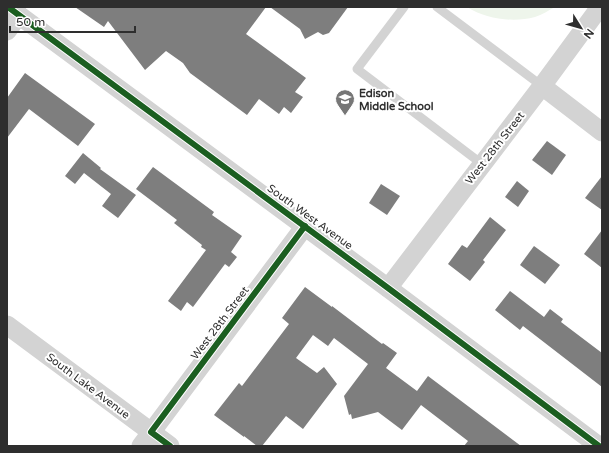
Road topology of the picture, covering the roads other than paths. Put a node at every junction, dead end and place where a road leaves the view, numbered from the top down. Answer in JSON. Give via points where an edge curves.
{"nodes":[{"id":1,"x":404,"y":7,"type":"edge"},
{"id":2,"x":437,"y":7,"type":"edge"},
{"id":3,"x":600,"y":7,"type":"edge"},
{"id":4,"x":14,"y":11,"type":"edge"},
{"id":5,"x":7,"y":31,"type":"edge"},
{"id":6,"x":542,"y":86,"type":"junction"},
{"id":7,"x":602,"y":132,"type":"edge"},
{"id":8,"x":482,"y":164,"type":"junction"},
{"id":9,"x":305,"y":226,"type":"junction"},
{"id":10,"x":388,"y":288,"type":"junction"},
{"id":11,"x":7,"y":325,"type":"edge"},
{"id":12,"x":146,"y":439,"type":"edge"},
{"id":13,"x":170,"y":446,"type":"edge"},
{"id":14,"x":599,"y":446,"type":"edge"}],
"edges":[{"from":1,"to":8,"type":"lane","via":[[357,69]]},
{"from":2,"to":6,"type":"lane"},
{"from":3,"to":6,"type":"street","name":"West 28th Street"},
{"from":4,"to":5,"type":"street"},
{"from":4,"to":9,"type":"street","name":"South West Avenue"},
{"from":6,"to":7,"type":"street"},
{"from":6,"to":8,"type":"street","name":"West 28th Street"},
{"from":8,"to":10,"type":"street","name":"West 28th Street"},
{"from":9,"to":10,"type":"street","name":"South West Avenue"},
{"from":9,"to":12,"type":"street","name":"West 28th Street"},
{"from":10,"to":14,"type":"street","name":"South West Avenue"},
{"from":11,"to":12,"type":"street","name":"South Lake Avenue"},
{"from":12,"to":13,"type":"street","name":"South Lake Avenue"}]}
